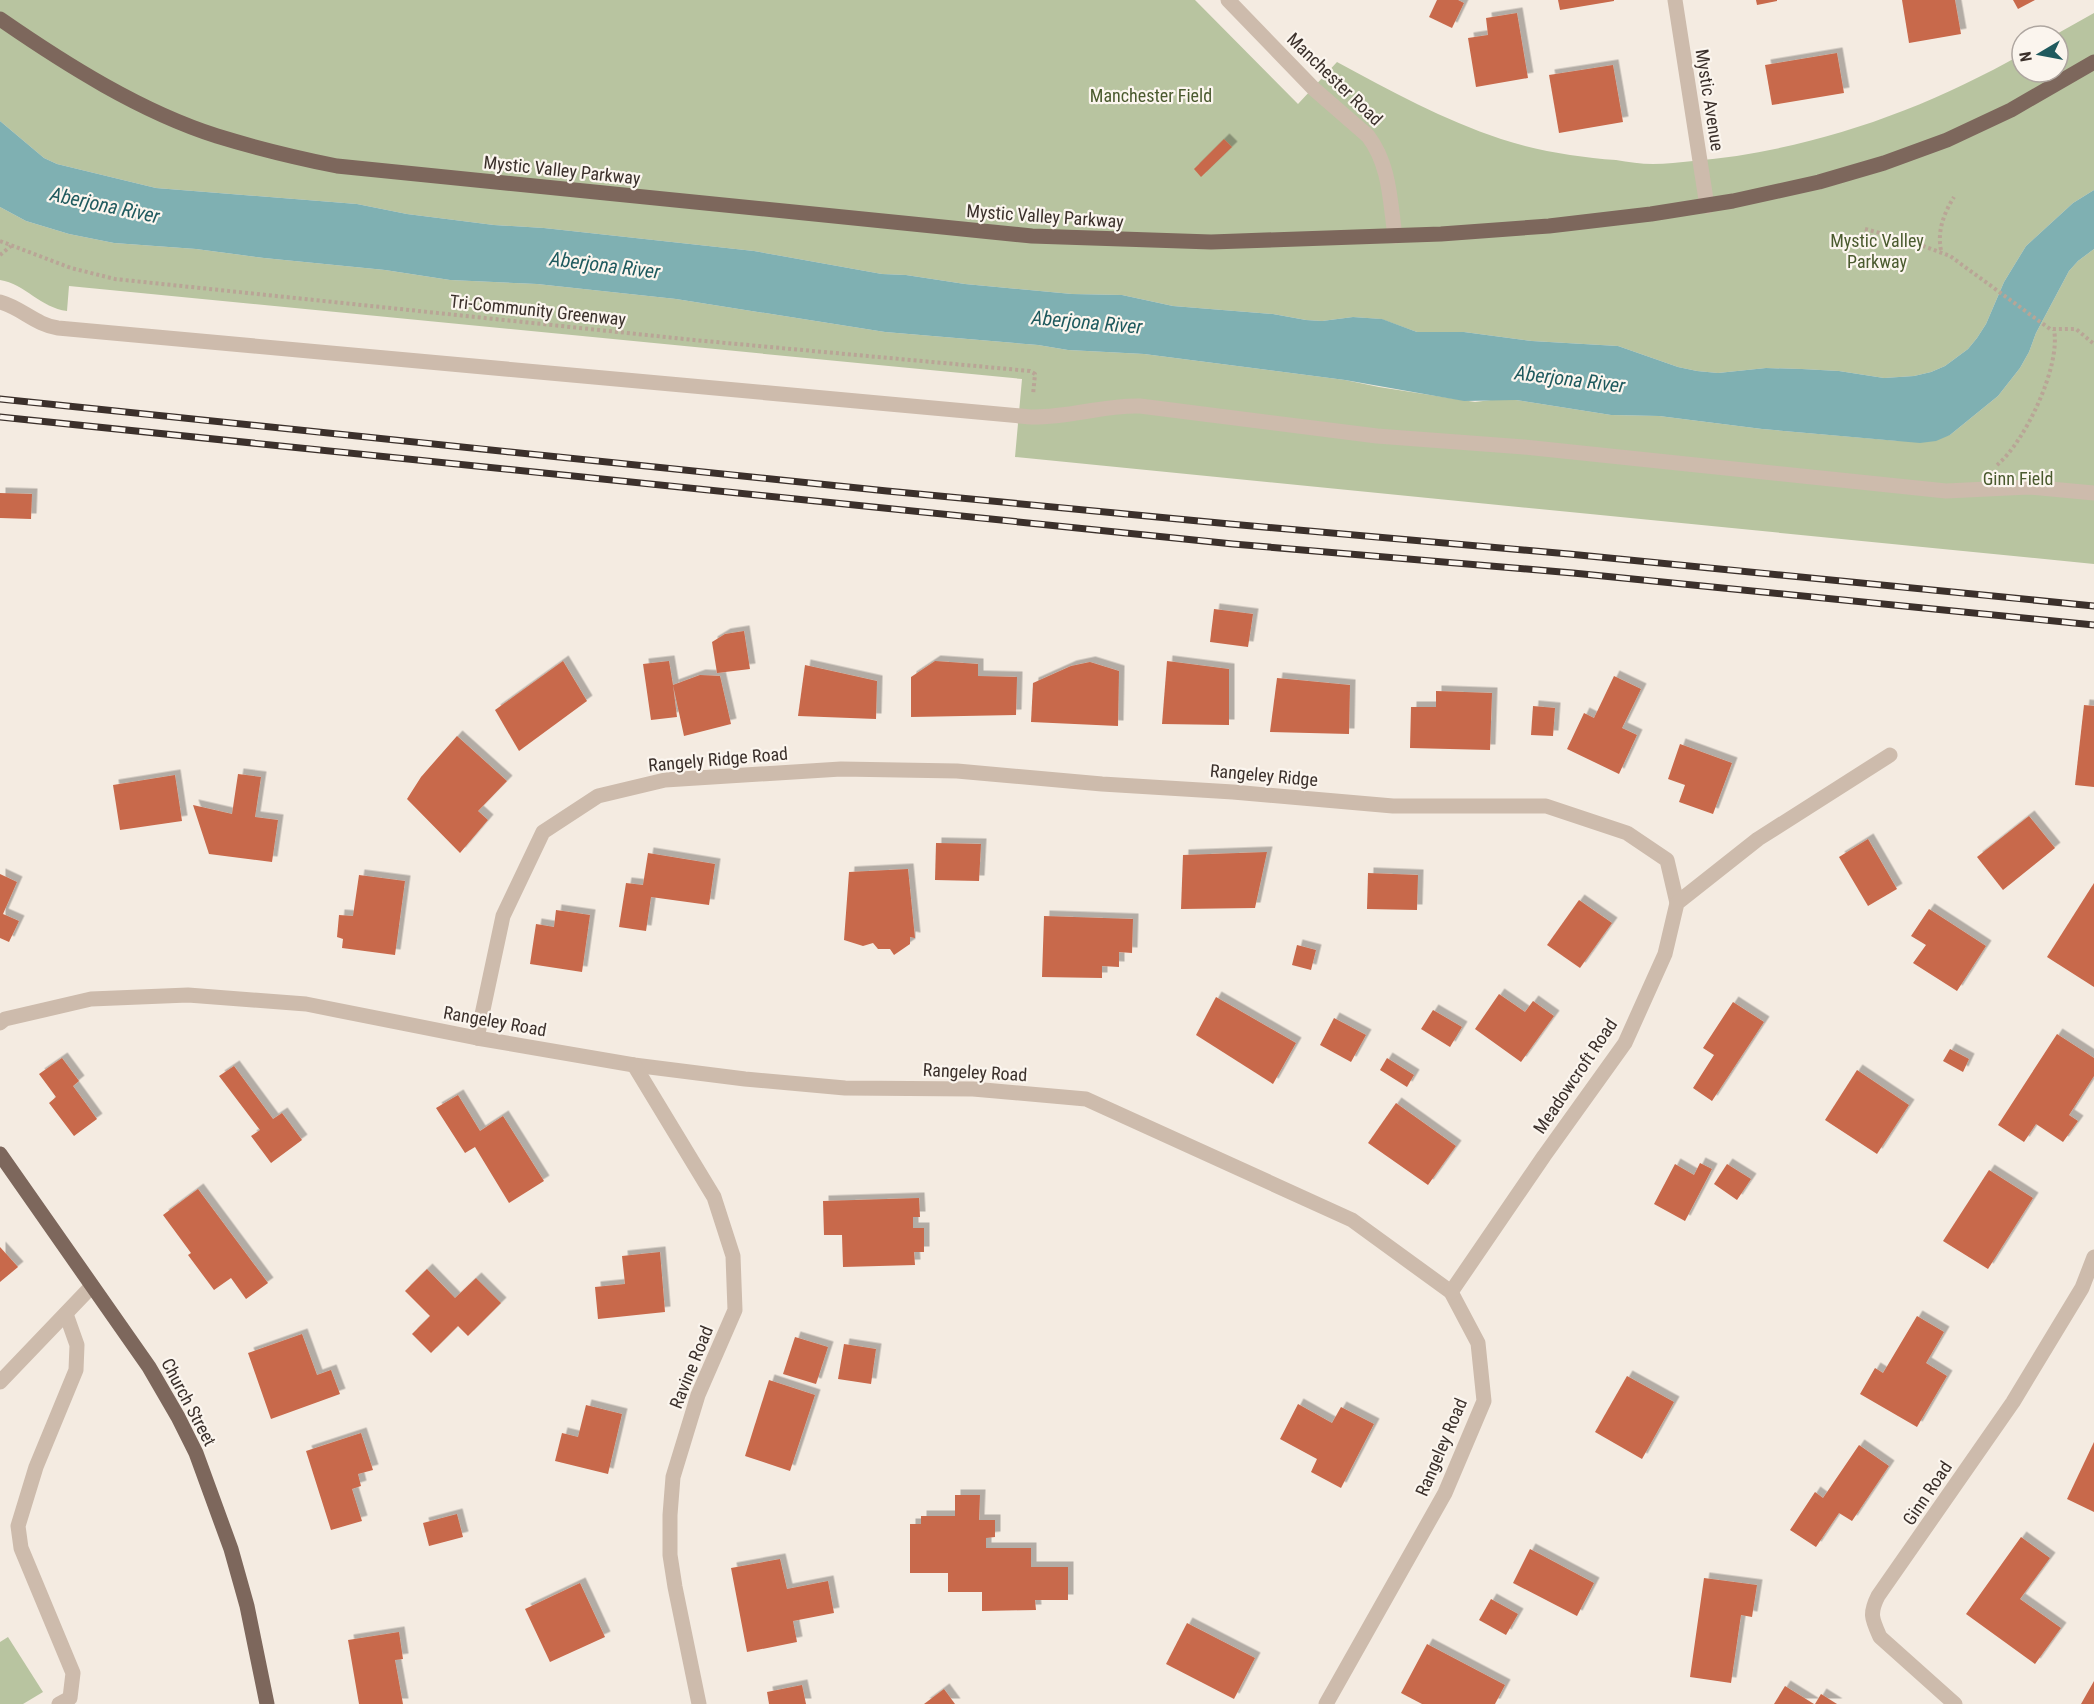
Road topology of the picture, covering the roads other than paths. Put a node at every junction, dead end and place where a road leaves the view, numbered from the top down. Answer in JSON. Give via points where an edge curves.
{"nodes":[{"id":1,"x":1228,"y":0,"type":"edge"},
{"id":2,"x":1675,"y":0,"type":"edge"},
{"id":3,"x":0,"y":19,"type":"edge"},
{"id":4,"x":2094,"y":62,"type":"edge"},
{"id":5,"x":1707,"y":206,"type":"junction"},
{"id":6,"x":1395,"y":236,"type":"junction"},
{"id":7,"x":0,"y":302,"type":"edge"},
{"id":8,"x":2094,"y":493,"type":"edge"},
{"id":9,"x":1890,"y":755,"type":"dead end"},
{"id":10,"x":802,"y":771,"type":"joint"},
{"id":11,"x":1677,"y":903,"type":"junction"},
{"id":12,"x":2,"y":1017,"type":"edge"},
{"id":13,"x":477,"y":1038,"type":"junction"},
{"id":14,"x":634,"y":1065,"type":"junction"},
{"id":15,"x":0,"y":1154,"type":"edge"},
{"id":16,"x":2094,"y":1257,"type":"edge"},
{"id":17,"x":92,"y":1286,"type":"junction"},
{"id":18,"x":2088,"y":1291,"type":"edge"},
{"id":19,"x":1451,"y":1292,"type":"junction"},
{"id":20,"x":66,"y":1314,"type":"junction"},
{"id":21,"x":0,"y":1382,"type":"edge"},
{"id":22,"x":59,"y":1704,"type":"edge"},
{"id":23,"x":267,"y":1704,"type":"edge"},
{"id":24,"x":699,"y":1704,"type":"edge"},
{"id":25,"x":1326,"y":1704,"type":"edge"},
{"id":26,"x":1955,"y":1704,"type":"edge"}],
"edges":[{"from":1,"to":6,"type":"street","name":"Manchester Road","via":[[1375,145],[1387,178]]},
{"from":2,"to":5,"type":"street","name":"Mystic Avenue"},
{"from":3,"to":6,"type":"main road","name":"Mystic Valley Parkway","via":[[66,62],[162,114],[217,136],[337,166],[1032,237],[1211,242]]},
{"from":4,"to":5,"type":"main road","name":"Mystic Valley Parkway","via":[[2011,110],[1916,152],[1819,182]]},
{"from":5,"to":6,"type":"main road","name":"Mystic Valley Parkway","via":[[1560,225]]},
{"from":7,"to":8,"type":"street","via":[[58,328],[1031,417],[1140,406],[1377,436],[1524,447],[1946,491],[2029,488]]},
{"from":9,"to":11,"type":"street","via":[[1758,839]]},
{"from":10,"to":11,"type":"street","name":"Rangeley Ridge","via":[[957,771],[1393,806],[1546,806],[1627,833],[1667,860]]},
{"from":10,"to":13,"type":"street","name":"Rangely Ridge Road","via":[[665,780],[598,796],[543,832],[503,916]]},
{"from":11,"to":19,"type":"street","name":"Meadowcroft Road","via":[[1665,954],[1625,1042]]},
{"from":12,"to":13,"type":"street","name":"Rangeley Road","via":[[91,999],[188,995],[306,1004]]},
{"from":13,"to":14,"type":"street","name":"Rangeley Road"},
{"from":14,"to":19,"type":"street","name":"Rangeley Road","via":[[845,1088],[973,1089],[1086,1099],[1352,1220]]},
{"from":14,"to":24,"type":"street","name":"Ravine Road","via":[[714,1197],[734,1256],[735,1310],[698,1395],[673,1477],[670,1515],[670,1556]]},
{"from":15,"to":17,"type":"main road","name":"Church Street"},
{"from":16,"to":18,"type":"street","name":"Ginn Road"},
{"from":17,"to":20,"type":"street"},
{"from":17,"to":23,"type":"main road","name":"Church Street","via":[[150,1367],[196,1453],[247,1606]]},
{"from":18,"to":26,"type":"street","name":"Ginn Road","via":[[1872,1610],[1880,1637]]},
{"from":19,"to":25,"type":"street","name":"Rangeley Road","via":[[1478,1343],[1484,1401],[1445,1493]]},
{"from":20,"to":21,"type":"street"},
{"from":20,"to":22,"type":"street","via":[[77,1345],[76,1370],[36,1467],[18,1526],[21,1548],[73,1673],[70,1698]]}]}
